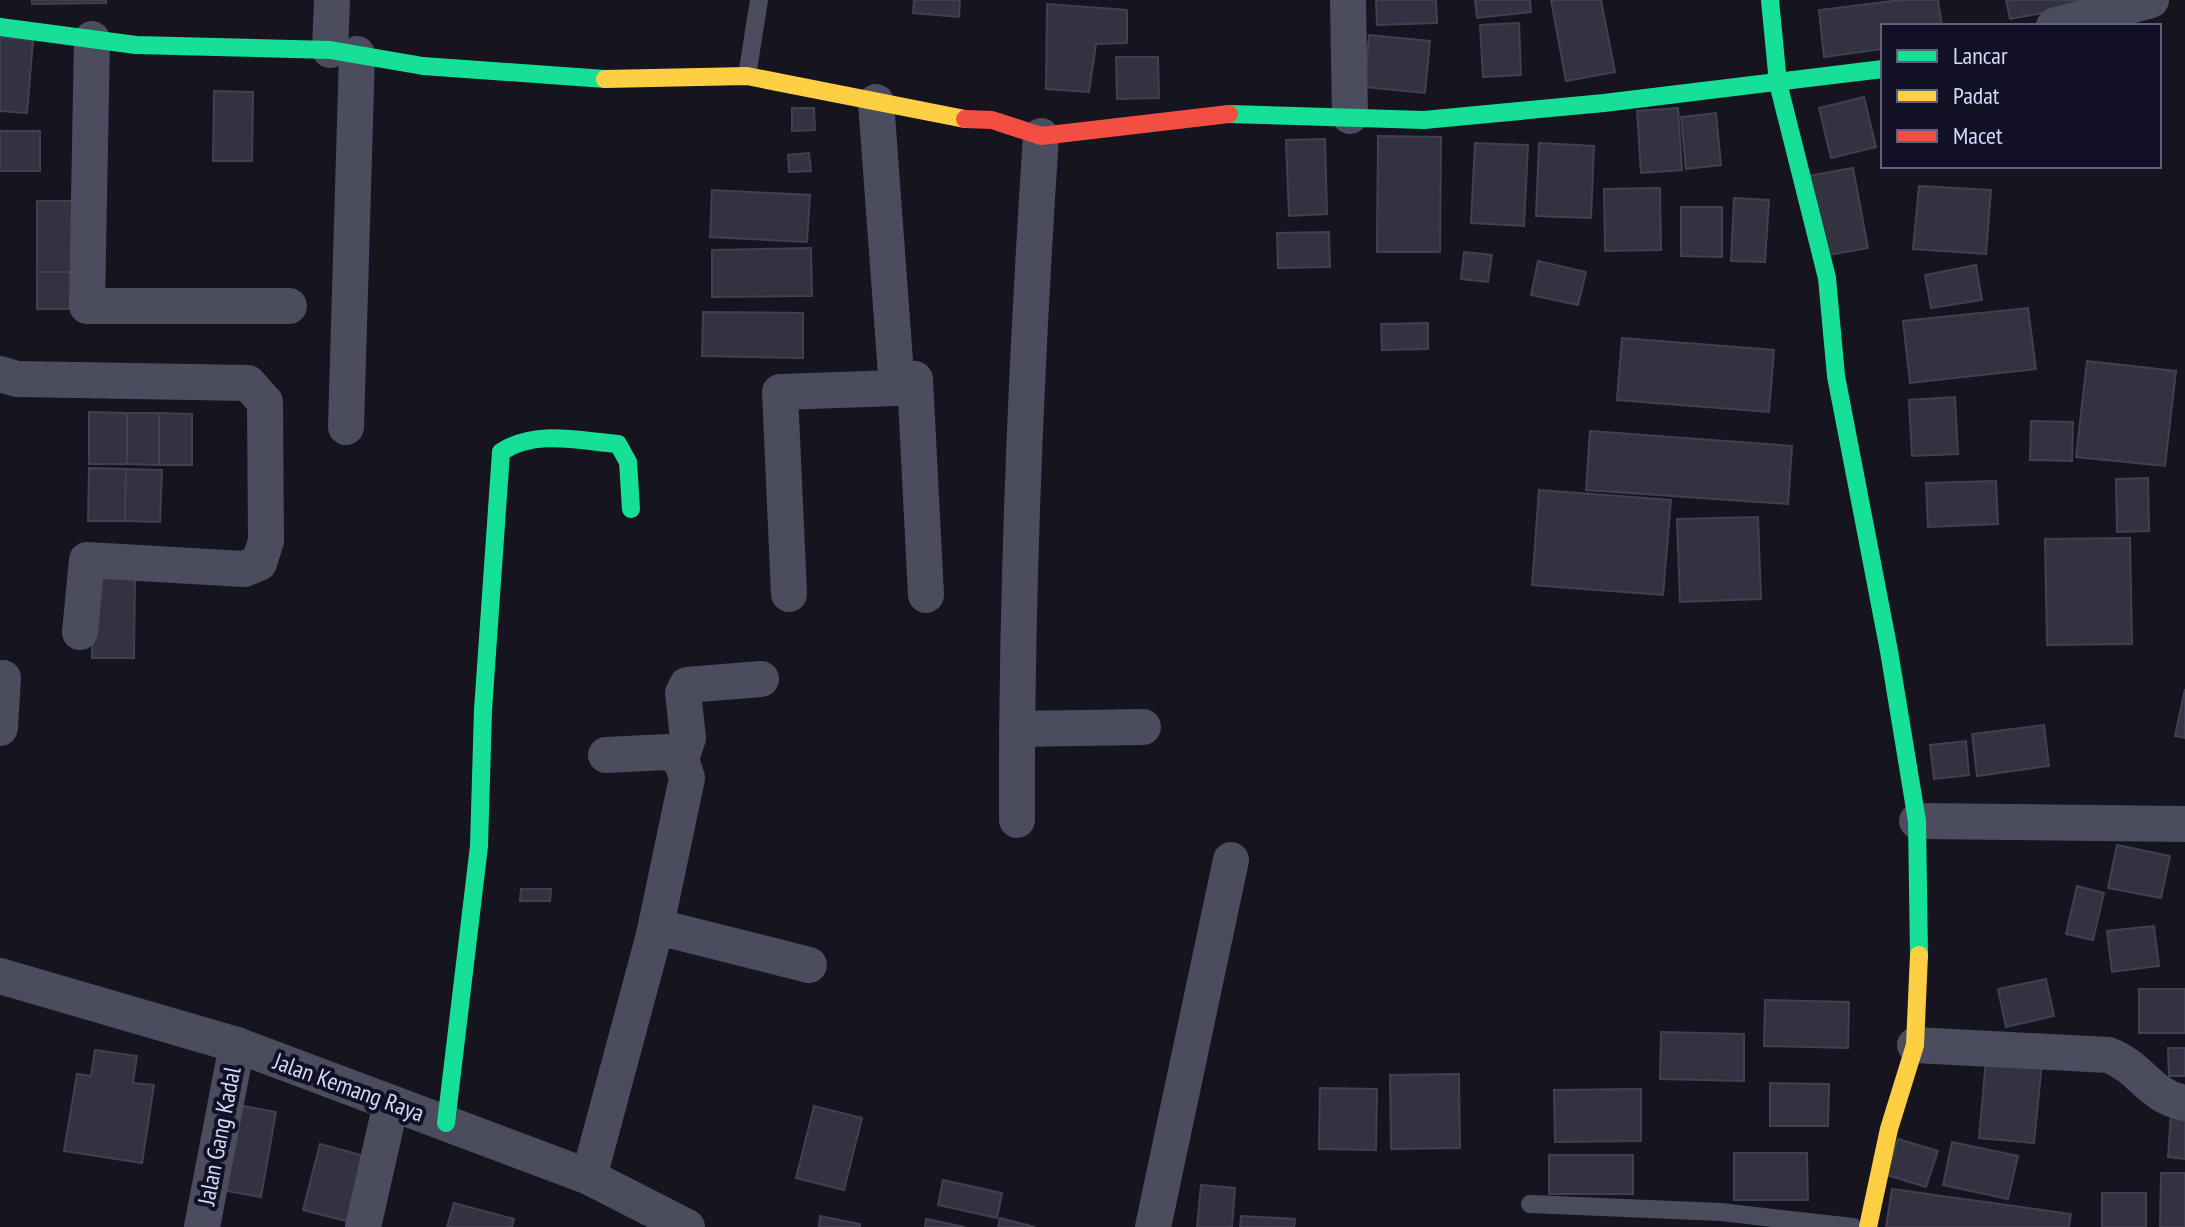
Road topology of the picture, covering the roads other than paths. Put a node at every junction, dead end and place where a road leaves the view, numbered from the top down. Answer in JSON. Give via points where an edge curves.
{"nodes":[{"id":1,"x":332,"y":0,"type":"edge"},
{"id":2,"x":759,"y":0,"type":"edge"},
{"id":3,"x":1348,"y":0,"type":"edge"},
{"id":4,"x":1770,"y":0,"type":"edge"},
{"id":5,"x":2151,"y":0,"type":"edge"},
{"id":6,"x":2061,"y":24,"type":"edge"},
{"id":7,"x":0,"y":27,"type":"edge"},
{"id":8,"x":92,"y":39,"type":"junction"},
{"id":9,"x":343,"y":52,"type":"junction"},
{"id":10,"x":1881,"y":69,"type":"edge"},
{"id":11,"x":747,"y":76,"type":"junction"},
{"id":12,"x":1778,"y":83,"type":"junction"},
{"id":13,"x":876,"y":102,"type":"junction"},
{"id":14,"x":1350,"y":116,"type":"junction"},
{"id":15,"x":1041,"y":136,"type":"junction"},
{"id":16,"x":289,"y":306,"type":"dead end"},
{"id":17,"x":0,"y":374,"type":"edge"},
{"id":18,"x":897,"y":388,"type":"junction"},
{"id":19,"x":346,"y":427,"type":"dead end"},
{"id":20,"x":631,"y":509,"type":"dead end"},
{"id":21,"x":789,"y":594,"type":"dead end"},
{"id":22,"x":926,"y":595,"type":"dead end"},
{"id":23,"x":80,"y":632,"type":"dead end"},
{"id":24,"x":3,"y":678,"type":"dead end"},
{"id":25,"x":761,"y":679,"type":"dead end"},
{"id":26,"x":1143,"y":727,"type":"dead end"},
{"id":27,"x":0,"y":728,"type":"edge"},
{"id":28,"x":1017,"y":729,"type":"junction"},
{"id":29,"x":606,"y":755,"type":"dead end"},
{"id":30,"x":681,"y":759,"type":"junction"},
{"id":31,"x":1017,"y":820,"type":"dead end"},
{"id":32,"x":1917,"y":821,"type":"junction"},
{"id":33,"x":2185,"y":824,"type":"edge"},
{"id":34,"x":1231,"y":860,"type":"dead end"},
{"id":35,"x":654,"y":935,"type":"junction"},
{"id":36,"x":809,"y":965,"type":"dead end"},
{"id":37,"x":0,"y":976,"type":"edge"},
{"id":38,"x":237,"y":1045,"type":"junction"},
{"id":39,"x":1915,"y":1045,"type":"junction"},
{"id":40,"x":391,"y":1103,"type":"junction"},
{"id":41,"x":2185,"y":1103,"type":"edge"},
{"id":42,"x":446,"y":1123,"type":"junction"},
{"id":43,"x":589,"y":1177,"type":"junction"},
{"id":44,"x":1530,"y":1204,"type":"dead end"},
{"id":45,"x":202,"y":1227,"type":"edge"},
{"id":46,"x":363,"y":1227,"type":"edge"},
{"id":47,"x":687,"y":1227,"type":"edge"},
{"id":48,"x":1153,"y":1227,"type":"edge"},
{"id":49,"x":1853,"y":1227,"type":"edge"},
{"id":50,"x":1868,"y":1227,"type":"edge"}],
"edges":[{"from":1,"to":9,"type":"street"},
{"from":2,"to":11,"type":"lane"},
{"from":3,"to":14,"type":"street"},
{"from":4,"to":12,"type":"street"},
{"from":5,"to":6,"type":"street"},
{"from":7,"to":8,"type":"street"},
{"from":8,"to":9,"type":"street"},
{"from":8,"to":16,"type":"street","via":[[87,306]]},
{"from":9,"to":11,"type":"street","via":[[423,66],[587,79]]},
{"from":9,"to":19,"type":"street"},
{"from":10,"to":12,"type":"street"},
{"from":11,"to":13,"type":"street"},
{"from":12,"to":14,"type":"street","via":[[1424,120]]},
{"from":12,"to":32,"type":"street","via":[[1827,278],[1836,376]]},
{"from":13,"to":15,"type":"street","via":[[992,120]]},
{"from":13,"to":18,"type":"street"},
{"from":14,"to":15,"type":"street","via":[[1245,112]]},
{"from":15,"to":28,"type":"street","via":[[1026,365]]},
{"from":17,"to":23,"type":"street","via":[[17,379],[248,383],[265,402],[266,541],[259,563],[244,569],[87,560]]},
{"from":18,"to":21,"type":"street","via":[[780,392]]},
{"from":18,"to":22,"type":"street","via":[[915,379]]},
{"from":20,"to":42,"type":"street","via":[[628,462],[618,444],[531,439],[512,442],[501,452],[479,846]]},
{"from":24,"to":27,"type":"street"},
{"from":25,"to":30,"type":"street","via":[[687,685],[683,693],[688,738]]},
{"from":26,"to":28,"type":"street"},
{"from":28,"to":31,"type":"street"},
{"from":29,"to":30,"type":"street","via":[[667,752]]},
{"from":30,"to":35,"type":"street","via":[[687,778]]},
{"from":32,"to":33,"type":"street"},
{"from":32,"to":39,"type":"street","via":[[1921,912]]},
{"from":34,"to":48,"type":"street"},
{"from":35,"to":36,"type":"street","via":[[666,929]]},
{"from":35,"to":43,"type":"street"},
{"from":37,"to":38,"type":"street","name":"Jalan Kemang Raya"},
{"from":38,"to":40,"type":"street","name":"Jalan Kemang Raya"},
{"from":38,"to":45,"type":"street","name":"Jalan Gang Kadal"},
{"from":39,"to":41,"type":"street","via":[[2108,1055],[2127,1062],[2152,1091]]},
{"from":39,"to":50,"type":"street","via":[[1889,1129]]},
{"from":40,"to":42,"type":"street","name":"Jalan Kemang Raya"},
{"from":40,"to":46,"type":"street"},
{"from":42,"to":43,"type":"street","name":"Jalan Kemang Raya"},
{"from":43,"to":47,"type":"street","name":"Jalan Kemang Raya"},
{"from":44,"to":49,"type":"lane","via":[[1721,1212]]}]}
